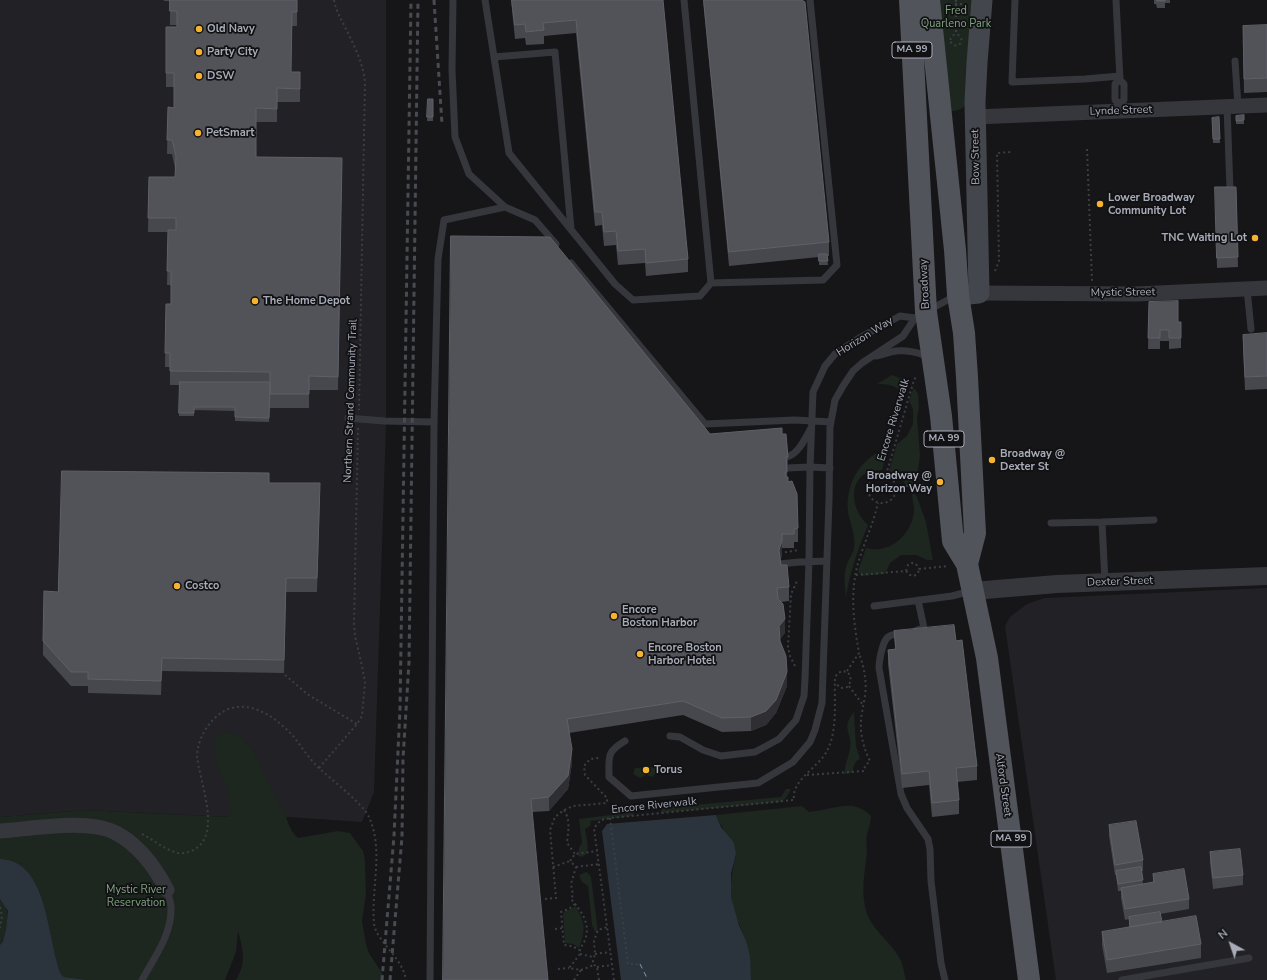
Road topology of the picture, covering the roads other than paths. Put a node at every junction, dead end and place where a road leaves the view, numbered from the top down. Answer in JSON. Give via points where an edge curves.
{"nodes":[{"id":1,"x":453,"y":0,"type":"edge"},
{"id":2,"x":485,"y":0,"type":"edge"},
{"id":3,"x":684,"y":0,"type":"edge"},
{"id":4,"x":810,"y":0,"type":"edge"},
{"id":5,"x":910,"y":0,"type":"edge"},
{"id":6,"x":1015,"y":0,"type":"edge"},
{"id":7,"x":1116,"y":0,"type":"edge"},
{"id":8,"x":935,"y":2,"type":"edge"},
{"id":9,"x":977,"y":2,"type":"edge"},
{"id":10,"x":494,"y":57,"type":"junction"},
{"id":11,"x":1235,"y":61,"type":"dead end"},
{"id":12,"x":1120,"y":78,"type":"junction"},
{"id":13,"x":1267,"y":104,"type":"edge"},
{"id":14,"x":1233,"y":106,"type":"junction"},
{"id":15,"x":1120,"y":107,"type":"junction"},
{"id":16,"x":975,"y":117,"type":"junction"},
{"id":17,"x":1230,"y":190,"type":"edge"},
{"id":18,"x":505,"y":207,"type":"junction"},
{"id":19,"x":571,"y":229,"type":"junction"},
{"id":20,"x":560,"y":250,"type":"edge"},
{"id":21,"x":565,"y":256,"type":"edge"},
{"id":22,"x":711,"y":283,"type":"junction"},
{"id":23,"x":1267,"y":288,"type":"edge"},
{"id":24,"x":1247,"y":289,"type":"junction"},
{"id":25,"x":968,"y":294,"type":"junction"},
{"id":26,"x":921,"y":315,"type":"junction"},
{"id":27,"x":1251,"y":329,"type":"dead end"},
{"id":28,"x":872,"y":357,"type":"junction"},
{"id":29,"x":927,"y":367,"type":"junction"},
{"id":30,"x":348,"y":418,"type":"dead end"},
{"id":31,"x":434,"y":422,"type":"junction"},
{"id":32,"x":831,"y":422,"type":"junction"},
{"id":33,"x":812,"y":423,"type":"junction"},
{"id":34,"x":786,"y":457,"type":"edge"},
{"id":35,"x":810,"y":467,"type":"junction"},
{"id":36,"x":787,"y":468,"type":"edge"},
{"id":37,"x":830,"y":468,"type":"junction"},
{"id":38,"x":1154,"y":520,"type":"dead end"},
{"id":39,"x":1102,"y":522,"type":"junction"},
{"id":40,"x":1051,"y":523,"type":"dead end"},
{"id":41,"x":809,"y":561,"type":"junction"},
{"id":42,"x":827,"y":561,"type":"junction"},
{"id":43,"x":779,"y":564,"type":"edge"},
{"id":44,"x":967,"y":564,"type":"junction"},
{"id":45,"x":1267,"y":576,"type":"edge"},
{"id":46,"x":1105,"y":582,"type":"junction"},
{"id":47,"x":973,"y":591,"type":"junction"},
{"id":48,"x":918,"y":600,"type":"junction"},
{"id":49,"x":874,"y":606,"type":"dead end"},
{"id":50,"x":670,"y":736,"type":"dead end"},
{"id":51,"x":625,"y":741,"type":"dead end"},
{"id":52,"x":0,"y":831,"type":"edge"},
{"id":53,"x":167,"y":890,"type":"joint"},
{"id":54,"x":1249,"y":958,"type":"dead end"},
{"id":55,"x":142,"y":980,"type":"edge"},
{"id":56,"x":430,"y":980,"type":"edge"},
{"id":57,"x":945,"y":980,"type":"edge"},
{"id":58,"x":1029,"y":980,"type":"edge"},
{"id":59,"x":1122,"y":980,"type":"edge"}],
"edges":[{"from":1,"to":18,"type":"lane","via":[[452,70],[455,137],[469,174]]},
{"from":2,"to":10,"type":"lane"},
{"from":3,"to":22,"type":"lane"},
{"from":4,"to":22,"type":"lane","via":[[837,265],[823,280]]},
{"from":5,"to":26,"type":"main road","name":"Broadway","number":"MA 99"},
{"from":6,"to":12,"type":"lane","via":[[1012,82]]},
{"from":7,"to":12,"type":"lane"},
{"from":8,"to":25,"type":"main road","name":"Broadway","number":"MA 99","via":[[955,250]]},
{"from":9,"to":16,"type":"main road","name":"Bow Street"},
{"from":10,"to":19,"type":"lane","via":[[509,153]]},
{"from":10,"to":19,"type":"lane","via":[[555,52]]},
{"from":11,"to":14,"type":"lane"},
{"from":12,"to":15,"type":"lane","via":[[1124,84],[1124,100]]},
{"from":13,"to":14,"type":"street","name":"Lynde Street"},
{"from":14,"to":15,"type":"street","name":"Lynde Street"},
{"from":14,"to":17,"type":"lane"},
{"from":15,"to":16,"type":"street","name":"Lynde Street"},
{"from":16,"to":25,"type":"main road","name":"Bow Street"},
{"from":18,"to":20,"type":"lane","via":[[535,220]]},
{"from":18,"to":31,"type":"lane","via":[[444,220],[438,259]]},
{"from":19,"to":22,"type":"lane","via":[[615,284],[633,300],[700,296]]},
{"from":21,"to":33,"type":"lane","via":[[705,424],[796,420]]},
{"from":23,"to":24,"type":"street","name":"Mystic Street"},
{"from":24,"to":25,"type":"street","name":"Mystic Street","via":[[1136,294]]},
{"from":24,"to":27,"type":"lane"},
{"from":25,"to":26,"type":"lane","name":"Horizon Way"},
{"from":25,"to":44,"type":"main road","name":"Broadway","number":"MA 99","via":[[964,333],[975,533]]},
{"from":26,"to":28,"type":"lane","via":[[903,336]]},
{"from":26,"to":29,"type":"main road","name":"Broadway","number":"MA 99"},
{"from":26,"to":33,"type":"lane","name":"Horizon Way","via":[[900,316],[835,354],[825,366],[813,392]]},
{"from":28,"to":29,"type":"lane","via":[[896,351],[925,355]]},
{"from":28,"to":32,"type":"lane","via":[[853,371],[842,386],[835,400]]},
{"from":29,"to":44,"type":"main road","name":"Broadway","number":"MA 99","via":[[941,416],[953,541]]},
{"from":30,"to":31,"type":"lane"},
{"from":31,"to":56,"type":"lane"},
{"from":32,"to":33,"type":"lane"},
{"from":32,"to":37,"type":"lane"},
{"from":33,"to":34,"type":"lane","via":[[799,448],[791,456]]},
{"from":33,"to":35,"type":"lane","name":"Horizon Way"},
{"from":35,"to":36,"type":"lane"},
{"from":35,"to":37,"type":"lane"},
{"from":35,"to":41,"type":"lane","name":"Horizon Way"},
{"from":37,"to":42,"type":"lane"},
{"from":38,"to":39,"type":"lane"},
{"from":39,"to":40,"type":"lane"},
{"from":39,"to":46,"type":"lane"},
{"from":41,"to":42,"type":"lane"},
{"from":41,"to":43,"type":"lane"},
{"from":41,"to":50,"type":"lane","name":"Horizon Way","via":[[805,684],[796,720],[779,739],[755,752],[721,756],[703,750],[680,737]]},
{"from":42,"to":51,"type":"lane","via":[[822,703],[810,742],[793,762],[758,783],[631,796],[609,777],[609,757],[614,747]]},
{"from":44,"to":47,"type":"main road","name":"Broadway","number":"MA 99"},
{"from":45,"to":46,"type":"street","name":"Dexter Street"},
{"from":46,"to":47,"type":"street","name":"Dexter Street"},
{"from":47,"to":48,"type":"lane"},
{"from":47,"to":58,"type":"main road","name":"Alford Street","number":"MA 99","via":[[987,658]]},
{"from":48,"to":49,"type":"lane"},
{"from":48,"to":57,"type":"lane","via":[[924,628],[889,636],[884,643],[879,668],[901,794],[907,808],[928,839],[941,964]]},
{"from":52,"to":53,"type":"street","via":[[87,825],[115,832],[128,840],[151,863]]},
{"from":53,"to":55,"type":"lane","via":[[171,908],[168,926],[163,942]]},
{"from":54,"to":59,"type":"lane"}]}
